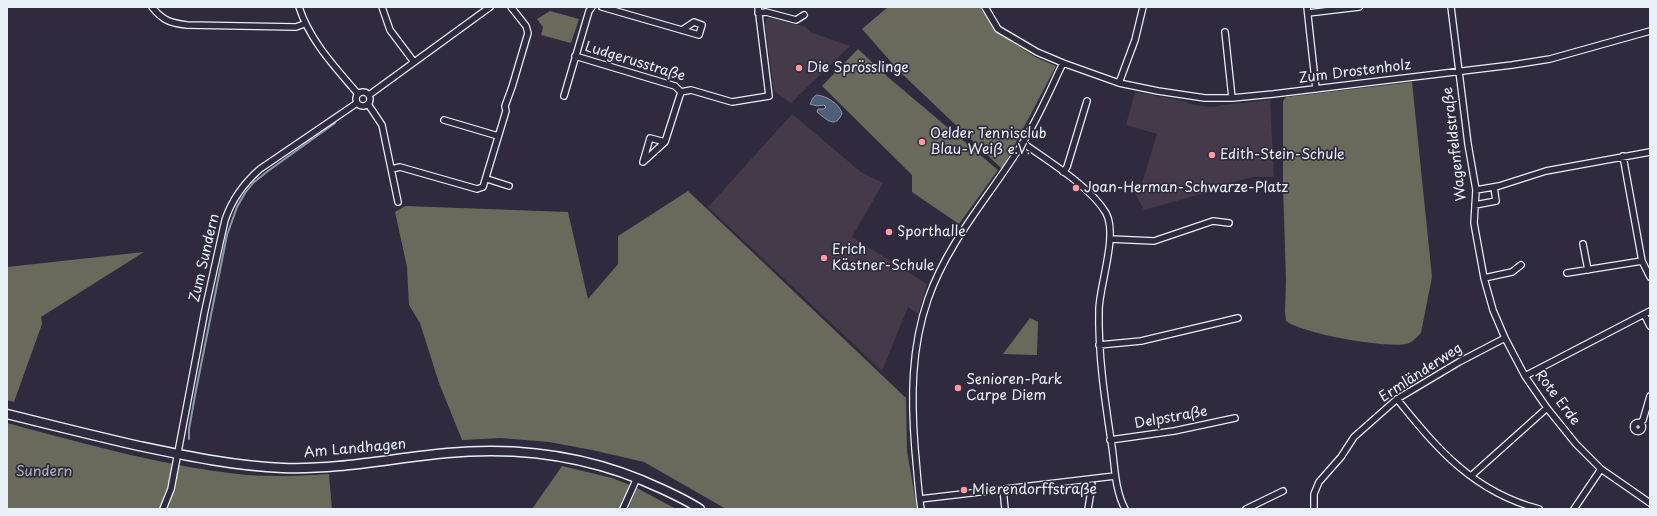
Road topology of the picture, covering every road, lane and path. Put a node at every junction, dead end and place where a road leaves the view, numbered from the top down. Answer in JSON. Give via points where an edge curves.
{"nodes":[{"id":1,"x":152,"y":7,"type":"edge"},
{"id":2,"x":299,"y":7,"type":"edge"},
{"id":3,"x":382,"y":7,"type":"edge"},
{"id":4,"x":490,"y":7,"type":"edge"},
{"id":5,"x":511,"y":7,"type":"edge"},
{"id":6,"x":592,"y":7,"type":"edge"},
{"id":7,"x":602,"y":7,"type":"edge"},
{"id":8,"x":985,"y":7,"type":"edge"},
{"id":9,"x":1143,"y":7,"type":"edge"},
{"id":10,"x":1359,"y":7,"type":"edge"},
{"id":11,"x":1451,"y":7,"type":"edge"},
{"id":12,"x":758,"y":10,"type":"edge"},
{"id":13,"x":1307,"y":10,"type":"edge"},
{"id":14,"x":804,"y":15,"type":"dead end"},
{"id":15,"x":304,"y":24,"type":"junction"},
{"id":16,"x":682,"y":30,"type":"dead end"},
{"id":17,"x":1650,"y":31,"type":"edge"},
{"id":18,"x":1225,"y":32,"type":"dead end"},
{"id":19,"x":575,"y":56,"type":"junction"},
{"id":20,"x":414,"y":62,"type":"junction"},
{"id":21,"x":1063,"y":63,"type":"junction"},
{"id":22,"x":1459,"y":72,"type":"junction"},
{"id":23,"x":1119,"y":83,"type":"junction"},
{"id":24,"x":1316,"y":89,"type":"junction"},
{"id":25,"x":681,"y":92,"type":"junction"},
{"id":26,"x":358,"y":94,"type":"junction"},
{"id":27,"x":369,"y":95,"type":"junction"},
{"id":28,"x":564,"y":96,"type":"dead end"},
{"id":29,"x":1232,"y":98,"type":"junction"},
{"id":30,"x":1087,"y":101,"type":"dead end"},
{"id":31,"x":357,"y":103,"type":"junction"},
{"id":32,"x":368,"y":104,"type":"junction"},
{"id":33,"x":444,"y":120,"type":"dead end"},
{"id":34,"x":498,"y":136,"type":"junction"},
{"id":35,"x":666,"y":142,"type":"junction"},
{"id":36,"x":1023,"y":143,"type":"junction"},
{"id":37,"x":1650,"y":152,"type":"edge"},
{"id":38,"x":1624,"y":156,"type":"junction"},
{"id":39,"x":392,"y":169,"type":"junction"},
{"id":40,"x":1063,"y":172,"type":"junction"},
{"id":41,"x":486,"y":179,"type":"junction"},
{"id":42,"x":510,"y":186,"type":"dead end"},
{"id":43,"x":1494,"y":187,"type":"junction"},
{"id":44,"x":1476,"y":190,"type":"junction"},
{"id":45,"x":398,"y":202,"type":"dead end"},
{"id":46,"x":1474,"y":205,"type":"junction"},
{"id":47,"x":1229,"y":223,"type":"dead end"},
{"id":48,"x":1110,"y":239,"type":"junction"},
{"id":49,"x":1583,"y":244,"type":"dead end"},
{"id":50,"x":1642,"y":261,"type":"junction"},
{"id":51,"x":1521,"y":264,"type":"dead end"},
{"id":52,"x":1588,"y":270,"type":"junction"},
{"id":53,"x":1567,"y":273,"type":"dead end"},
{"id":54,"x":1650,"y":277,"type":"edge"},
{"id":55,"x":1484,"y":278,"type":"junction"},
{"id":56,"x":1647,"y":312,"type":"edge"},
{"id":57,"x":1238,"y":318,"type":"dead end"},
{"id":58,"x":1650,"y":326,"type":"edge"},
{"id":59,"x":1505,"y":338,"type":"junction"},
{"id":60,"x":1099,"y":345,"type":"junction"},
{"id":61,"x":1525,"y":376,"type":"junction"},
{"id":62,"x":1650,"y":396,"type":"edge"},
{"id":63,"x":1397,"y":399,"type":"junction"},
{"id":64,"x":1547,"y":408,"type":"junction"},
{"id":65,"x":7,"y":414,"type":"edge"},
{"id":66,"x":1235,"y":418,"type":"dead end"},
{"id":67,"x":1640,"y":423,"type":"dead end"},
{"id":68,"x":1110,"y":440,"type":"junction"},
{"id":69,"x":177,"y":454,"type":"junction"},
{"id":70,"x":1601,"y":469,"type":"junction"},
{"id":71,"x":1115,"y":476,"type":"junction"},
{"id":72,"x":1471,"y":476,"type":"junction"},
{"id":73,"x":636,"y":478,"type":"junction"},
{"id":74,"x":1092,"y":485,"type":"dead end"},
{"id":75,"x":1003,"y":490,"type":"junction"},
{"id":76,"x":1283,"y":491,"type":"dead end"},
{"id":77,"x":920,"y":499,"type":"junction"},
{"id":78,"x":1650,"y":503,"type":"edge"},
{"id":79,"x":1249,"y":508,"type":"edge"},
{"id":80,"x":163,"y":509,"type":"edge"},
{"id":81,"x":623,"y":509,"type":"edge"},
{"id":82,"x":700,"y":509,"type":"edge"},
{"id":83,"x":921,"y":509,"type":"edge"},
{"id":84,"x":1006,"y":509,"type":"edge"},
{"id":85,"x":1088,"y":509,"type":"edge"},
{"id":86,"x":1125,"y":509,"type":"edge"},
{"id":87,"x":1314,"y":509,"type":"edge"},
{"id":88,"x":1540,"y":509,"type":"edge"},
{"id":89,"x":1574,"y":509,"type":"edge"}],
"edges":[{"from":1,"to":15,"type":"street","via":[[171,23],[187,25],[296,27]]},
{"from":2,"to":15,"type":"street"},
{"from":3,"to":20,"type":"street","via":[[390,30]]},
{"from":4,"to":20,"type":"street"},
{"from":5,"to":34,"type":"street","via":[[526,26],[528,33]]},
{"from":6,"to":19,"type":"street"},
{"from":7,"to":16,"type":"street"},
{"from":8,"to":21,"type":"street","name":"Zum Drostenholz","via":[[998,29],[1037,52]]},
{"from":9,"to":23,"type":"street","via":[[1135,40]]},
{"from":10,"to":13,"type":"street"},
{"from":11,"to":22,"type":"street","name":"Wagenfeldstraße"},
{"from":12,"to":14,"type":"street","name":"Ludgerusstraße","via":[[796,20]]},
{"from":12,"to":25,"type":"street","name":"Ludgerusstraße","via":[[769,96],[732,102],[691,90]]},
{"from":13,"to":24,"type":"street"},
{"from":15,"to":26,"type":"street","via":[[326,56]]},
{"from":17,"to":22,"type":"street","name":"Zum Drostenholz","via":[[1544,60]]},
{"from":18,"to":29,"type":"street"},
{"from":19,"to":25,"type":"street","name":"Ludgerusstraße","via":[[675,86]]},
{"from":19,"to":28,"type":"street"},
{"from":20,"to":27,"type":"street"},
{"from":21,"to":23,"type":"street","name":"Zum Drostenholz"},
{"from":21,"to":36,"type":"street"},
{"from":22,"to":24,"type":"street","name":"Zum Drostenholz"},
{"from":22,"to":44,"type":"street","name":"Wagenfeldstraße"},
{"from":23,"to":29,"type":"street","name":"Zum Drostenholz","via":[[1158,92],[1205,98]]},
{"from":24,"to":29,"type":"street","name":"Zum Drostenholz"},
{"from":25,"to":35,"type":"street"},
{"from":26,"to":27,"type":"street","via":[[362,92]]},
{"from":26,"to":31,"type":"street"},
{"from":27,"to":32,"type":"street"},
{"from":30,"to":40,"type":"street"},
{"from":31,"to":32,"type":"street","via":[[360,106]]},
{"from":31,"to":69,"type":"street","name":"Zum Sundern","via":[[260,169],[247,181],[229,207],[205,310]]},
{"from":32,"to":39,"type":"street","via":[[382,124]]},
{"from":33,"to":34,"type":"street"},
{"from":34,"to":41,"type":"street"},
{"from":35,"to":35,"type":"street","via":[[649,157],[643,162],[650,138]]},
{"from":36,"to":40,"type":"street"},
{"from":36,"to":77,"type":"street","via":[[957,238],[942,264],[926,303],[916,342],[913,370],[914,439]]},
{"from":37,"to":38,"type":"street"},
{"from":38,"to":43,"type":"street","via":[[1546,171]]},
{"from":38,"to":50,"type":"street"},
{"from":39,"to":41,"type":"street","via":[[400,167],[477,189],[483,187]]},
{"from":39,"to":45,"type":"street"},
{"from":40,"to":48,"type":"street","via":[[1099,203],[1109,223]]},
{"from":41,"to":42,"type":"street"},
{"from":43,"to":44,"type":"street"},
{"from":43,"to":46,"type":"street","via":[[1496,201]]},
{"from":44,"to":46,"type":"street","name":"Wagenfeldstraße"},
{"from":46,"to":55,"type":"street","name":"Wagenfeldstraße","via":[[1474,223]]},
{"from":47,"to":48,"type":"street","via":[[1213,221],[1154,240]]},
{"from":48,"to":60,"type":"street","via":[[1099,306]]},
{"from":49,"to":52,"type":"street"},
{"from":50,"to":52,"type":"street"},
{"from":50,"to":54,"type":"street"},
{"from":51,"to":55,"type":"street","via":[[1512,272]]},
{"from":52,"to":53,"type":"street"},
{"from":55,"to":59,"type":"street","name":"Rote Erde","via":[[1493,310]]},
{"from":56,"to":58,"type":"street"},
{"from":56,"to":61,"type":"street"},
{"from":57,"to":60,"type":"street","via":[[1141,341]]},
{"from":59,"to":61,"type":"street","name":"Rote Erde"},
{"from":59,"to":63,"type":"street","name":"Ermländerweg"},
{"from":60,"to":68,"type":"street"},
{"from":61,"to":64,"type":"street","name":"Rote Erde"},
{"from":62,"to":67,"type":"street"},
{"from":63,"to":72,"type":"street","via":[[1424,434],[1452,462]]},
{"from":63,"to":87,"type":"street","name":"Ermländerweg","via":[[1354,437],[1341,457],[1319,482],[1314,494]]},
{"from":64,"to":70,"type":"street","name":"Rote Erde","via":[[1576,444]]},
{"from":64,"to":72,"type":"street"},
{"from":65,"to":69,"type":"street","name":"Am Landhagen"},
{"from":66,"to":68,"type":"street","name":"Delpstraße","via":[[1174,431]]},
{"from":68,"to":71,"type":"street"},
{"from":69,"to":73,"type":"street","name":"Am Landhagen","via":[[220,462],[286,468],[347,465],[447,453],[511,451],[576,459],[612,468]]},
{"from":69,"to":80,"type":"street","name":"Zum Sundern","via":[[171,489]]},
{"from":70,"to":78,"type":"street","name":"Rote Erde"},
{"from":70,"to":89,"type":"street"},
{"from":71,"to":75,"type":"street"},
{"from":71,"to":86,"type":"street"},
{"from":72,"to":88,"type":"street","via":[[1505,498]]},
{"from":73,"to":81,"type":"street"},
{"from":73,"to":82,"type":"street","name":"Am Landhagen"},
{"from":74,"to":85,"type":"street"},
{"from":75,"to":77,"type":"street"},
{"from":75,"to":84,"type":"street"},
{"from":76,"to":79,"type":"street"},
{"from":77,"to":83,"type":"street"}]}
